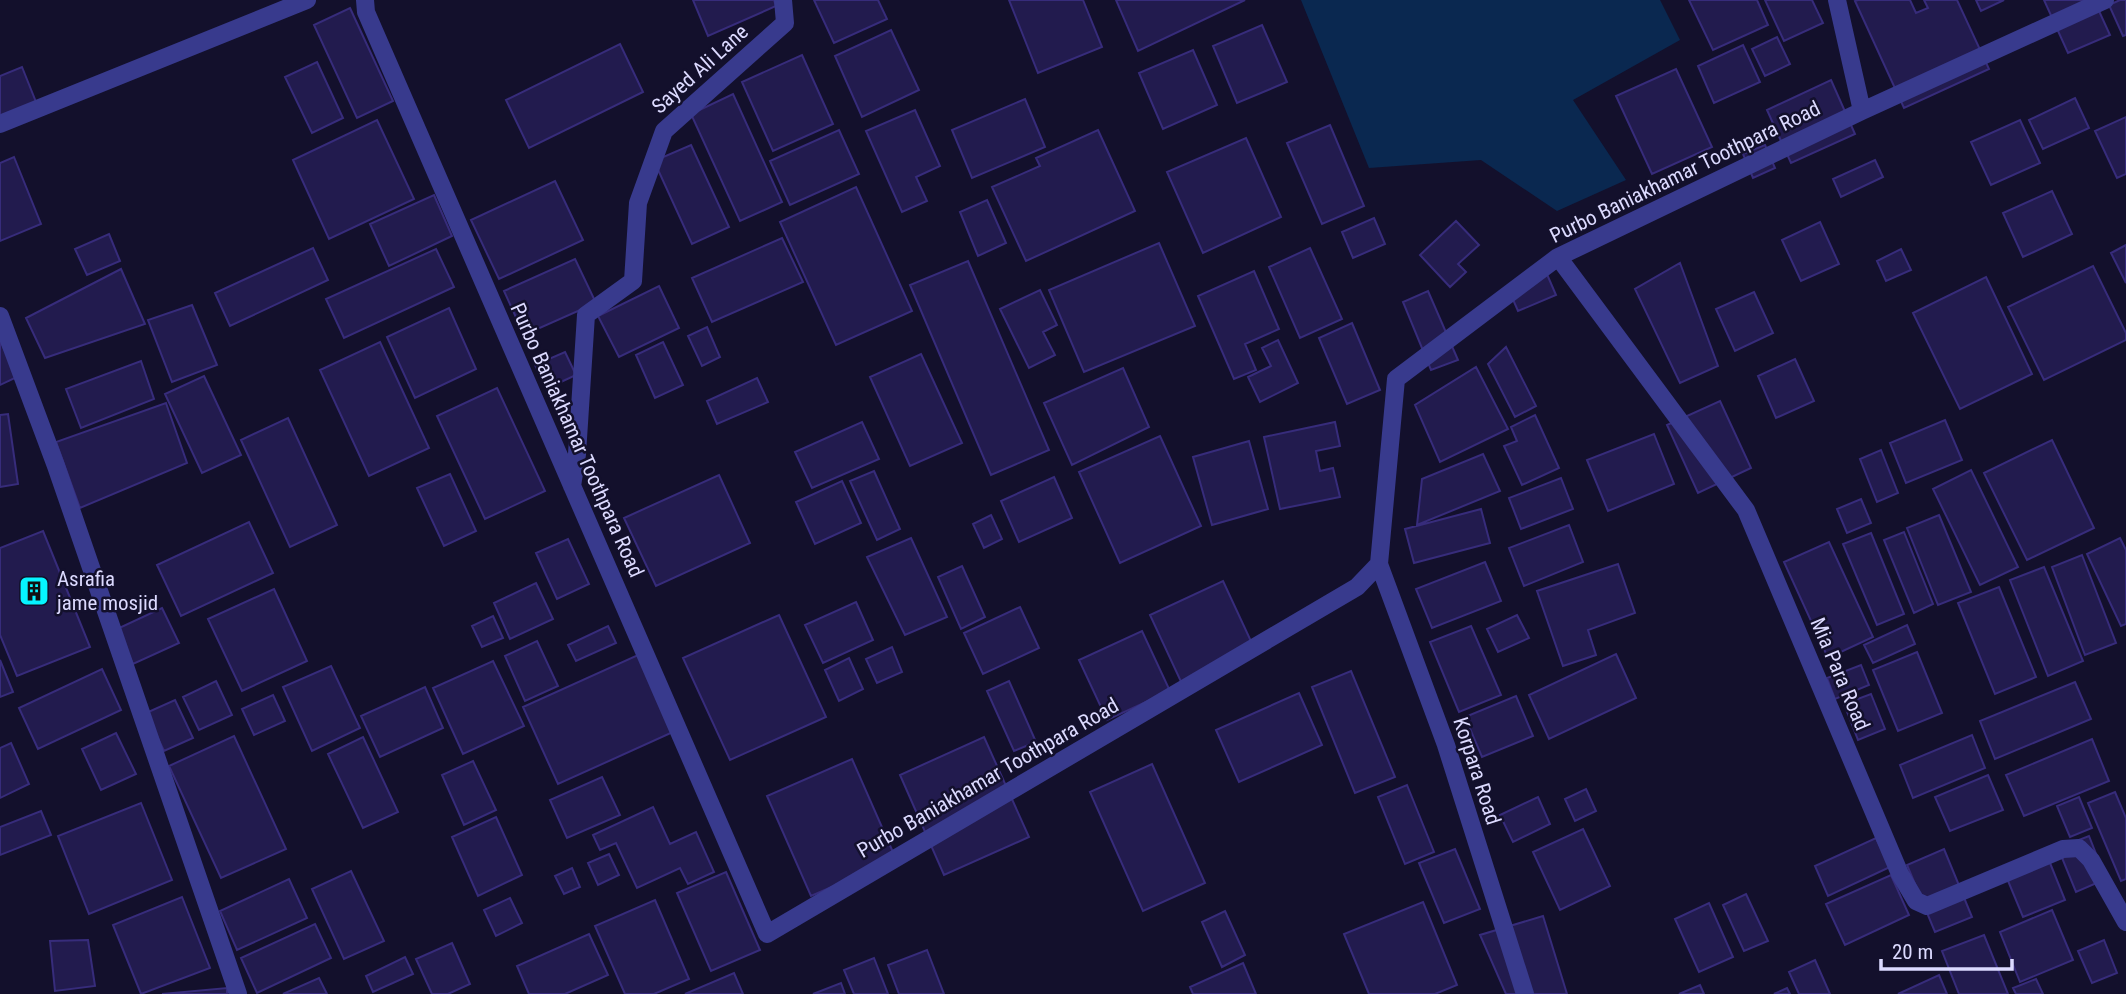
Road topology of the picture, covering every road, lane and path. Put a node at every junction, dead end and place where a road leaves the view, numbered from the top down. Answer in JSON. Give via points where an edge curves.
{"nodes":[{"id":1,"x":307,"y":0,"type":"edge"},
{"id":2,"x":365,"y":0,"type":"edge"},
{"id":3,"x":783,"y":0,"type":"edge"},
{"id":4,"x":1837,"y":0,"type":"edge"},
{"id":5,"x":2105,"y":0,"type":"edge"},
{"id":6,"x":1863,"y":111,"type":"junction"},
{"id":7,"x":0,"y":124,"type":"edge"},
{"id":8,"x":1558,"y":257,"type":"junction"},
{"id":9,"x":0,"y":316,"type":"edge"},
{"id":10,"x":572,"y":486,"type":"junction"},
{"id":11,"x":1378,"y":564,"type":"junction"},
{"id":12,"x":2126,"y":922,"type":"edge"},
{"id":13,"x":238,"y":994,"type":"edge"},
{"id":14,"x":1525,"y":994,"type":"edge"}],
"edges":[{"from":1,"to":7,"type":"street"},
{"from":2,"to":10,"type":"street","name":"Purbo Baniakhamar Toothpara Road","via":[[366,12]]},
{"from":3,"to":10,"type":"street","name":"Sayed Ali Lane","via":[[785,23],[664,131],[638,203],[634,281],[586,315]]},
{"from":4,"to":6,"type":"street"},
{"from":5,"to":6,"type":"street","name":"Purbo Baniakhamar Toothpara Road"},
{"from":6,"to":8,"type":"street","name":"Purbo Baniakhamar Toothpara Road"},
{"from":8,"to":11,"type":"street","name":"Purbo Baniakhamar Toothpara Road","via":[[1396,379]]},
{"from":8,"to":12,"type":"street","name":"Mia Para Road","via":[[1746,510],[1900,874],[1916,901],[1927,906],[2063,849],[2079,848],[2091,860]]},
{"from":9,"to":13,"type":"street"},
{"from":10,"to":11,"type":"street","name":"Purbo Baniakhamar Toothpara Road","via":[[767,934],[1357,587]]},
{"from":11,"to":14,"type":"street","name":"Korpara Road","via":[[1446,745]]}]}
